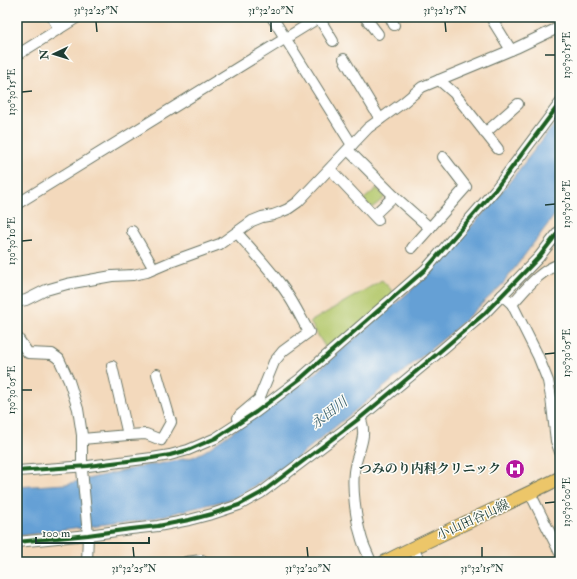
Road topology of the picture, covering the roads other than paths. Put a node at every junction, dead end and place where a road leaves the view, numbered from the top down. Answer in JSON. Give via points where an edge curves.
{"nodes":[{"id":1,"x":52,"y":17,"type":"edge"},
{"id":2,"x":78,"y":17,"type":"edge"},
{"id":3,"x":272,"y":17,"type":"edge"},
{"id":4,"x":319,"y":17,"type":"edge"},
{"id":5,"x":365,"y":17,"type":"edge"},
{"id":6,"x":492,"y":20,"type":"dead end"},
{"id":7,"x":560,"y":27,"type":"edge"},
{"id":8,"x":59,"y":29,"type":"junction"},
{"id":9,"x":378,"y":34,"type":"dead end"},
{"id":10,"x":285,"y":38,"type":"junction"},
{"id":11,"x":333,"y":41,"type":"dead end"},
{"id":12,"x":511,"y":50,"type":"junction"},
{"id":13,"x":17,"y":55,"type":"edge"},
{"id":14,"x":344,"y":59,"type":"dead end"},
{"id":15,"x":439,"y":80,"type":"junction"},
{"id":16,"x":560,"y":103,"type":"edge"},
{"id":17,"x":518,"y":104,"type":"dead end"},
{"id":18,"x":380,"y":119,"type":"junction"},
{"id":19,"x":485,"y":133,"type":"junction"},
{"id":20,"x":350,"y":148,"type":"junction"},
{"id":21,"x":498,"y":149,"type":"dead end"},
{"id":22,"x":443,"y":157,"type":"dead end"},
{"id":23,"x":330,"y":169,"type":"junction"},
{"id":24,"x":394,"y":196,"type":"junction"},
{"id":25,"x":17,"y":204,"type":"edge"},
{"id":26,"x":430,"y":228,"type":"junction"},
{"id":27,"x":560,"y":230,"type":"edge"},
{"id":28,"x":132,"y":231,"type":"dead end"},
{"id":29,"x":237,"y":233,"type":"junction"},
{"id":30,"x":412,"y":248,"type":"dead end"},
{"id":31,"x":560,"y":264,"type":"edge"},
{"id":32,"x":154,"y":269,"type":"junction"},
{"id":33,"x":502,"y":294,"type":"junction"},
{"id":34,"x":17,"y":302,"type":"edge"},
{"id":35,"x":512,"y":304,"type":"junction"},
{"id":36,"x":17,"y":337,"type":"edge"},
{"id":37,"x":112,"y":366,"type":"dead end"},
{"id":38,"x":157,"y":374,"type":"dead end"},
{"id":39,"x":360,"y":418,"type":"junction"},
{"id":40,"x":236,"y":426,"type":"junction"},
{"id":41,"x":128,"y":435,"type":"junction"},
{"id":42,"x":82,"y":439,"type":"junction"},
{"id":43,"x":560,"y":452,"type":"edge"},
{"id":44,"x":82,"y":468,"type":"junction"},
{"id":45,"x":17,"y":471,"type":"edge"},
{"id":46,"x":560,"y":478,"type":"edge"},
{"id":47,"x":530,"y":493,"type":"junction"},
{"id":48,"x":88,"y":535,"type":"junction"},
{"id":49,"x":17,"y":542,"type":"edge"},
{"id":50,"x":413,"y":548,"type":"junction"},
{"id":51,"x":560,"y":553,"type":"edge"},
{"id":52,"x":202,"y":560,"type":"dead end"},
{"id":53,"x":87,"y":562,"type":"edge"},
{"id":54,"x":186,"y":562,"type":"edge"},
{"id":55,"x":372,"y":562,"type":"edge"},
{"id":56,"x":385,"y":562,"type":"edge"},
{"id":57,"x":420,"y":562,"type":"edge"}],
"edges":[{"from":1,"to":8,"type":"street"},
{"from":2,"to":8,"type":"street"},
{"from":3,"to":10,"type":"street"},
{"from":4,"to":10,"type":"street"},
{"from":4,"to":11,"type":"street"},
{"from":5,"to":9,"type":"street"},
{"from":6,"to":12,"type":"street"},
{"from":7,"to":12,"type":"street"},
{"from":8,"to":13,"type":"street"},
{"from":10,"to":20,"type":"street"},
{"from":10,"to":25,"type":"street"},
{"from":12,"to":15,"type":"street"},
{"from":14,"to":18,"type":"street"},
{"from":15,"to":18,"type":"street","via":[[422,87]]},
{"from":15,"to":19,"type":"street","via":[[454,92]]},
{"from":16,"to":40,"type":"street","via":[[495,190],[426,269],[300,380]]},
{"from":17,"to":19,"type":"street"},
{"from":18,"to":20,"type":"street"},
{"from":19,"to":21,"type":"street"},
{"from":20,"to":23,"type":"street"},
{"from":20,"to":24,"type":"street"},
{"from":22,"to":26,"type":"street","via":[[466,187]]},
{"from":23,"to":24,"type":"street","via":[[376,218]]},
{"from":23,"to":29,"type":"street","via":[[304,197],[288,209],[252,221]]},
{"from":24,"to":26,"type":"street"},
{"from":26,"to":30,"type":"street"},
{"from":27,"to":33,"type":"street","via":[[539,257]]},
{"from":28,"to":32,"type":"street"},
{"from":29,"to":32,"type":"street","via":[[220,244]]},
{"from":29,"to":40,"type":"street","via":[[284,290],[309,332],[283,351],[274,362],[259,399],[240,415]]},
{"from":31,"to":35,"type":"street","via":[[547,270]]},
{"from":32,"to":34,"type":"street","via":[[133,275],[112,276],[56,287]]},
{"from":33,"to":35,"type":"street"},
{"from":33,"to":39,"type":"street","via":[[484,314]]},
{"from":35,"to":43,"type":"street","via":[[548,381],[556,441]]},
{"from":36,"to":42,"type":"street","via":[[28,354],[52,354],[59,359],[76,400]]},
{"from":37,"to":41,"type":"street"},
{"from":38,"to":41,"type":"street","via":[[171,422],[161,440],[146,434]]},
{"from":39,"to":48,"type":"street","via":[[261,493],[239,505],[158,526]]},
{"from":39,"to":55,"type":"street","via":[[363,424],[362,444],[354,471],[357,520],[360,535]]},
{"from":40,"to":44,"type":"street","via":[[197,447],[170,455]]},
{"from":41,"to":42,"type":"street"},
{"from":42,"to":44,"type":"street"},
{"from":44,"to":45,"type":"street"},
{"from":44,"to":48,"type":"street"},
{"from":46,"to":47,"type":"main road","name":"小山田谷山線"},
{"from":47,"to":50,"type":"main road","name":"小山田谷山線"},
{"from":47,"to":51,"type":"street"},
{"from":48,"to":49,"type":"street"},
{"from":48,"to":53,"type":"street"},
{"from":50,"to":56,"type":"main road","name":"小山田谷山線"},
{"from":50,"to":57,"type":"street"},
{"from":52,"to":54,"type":"street"}]}
